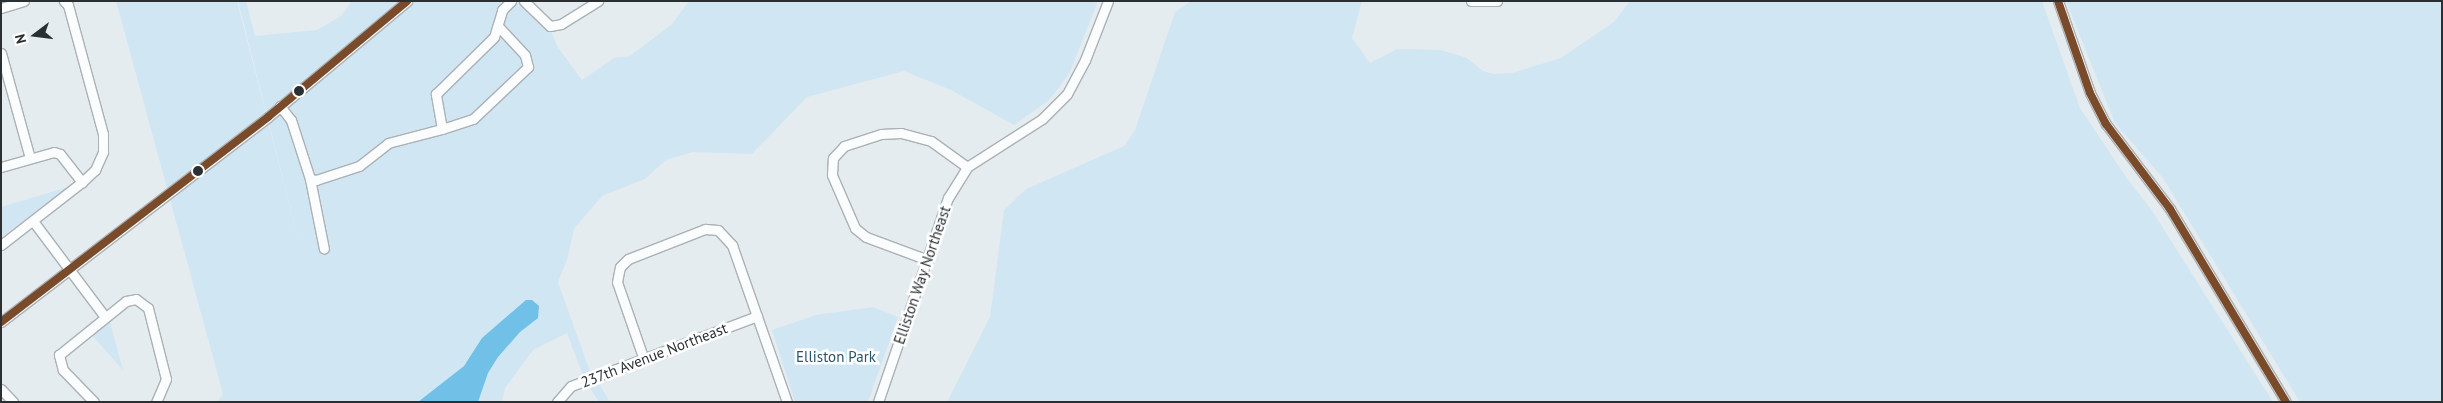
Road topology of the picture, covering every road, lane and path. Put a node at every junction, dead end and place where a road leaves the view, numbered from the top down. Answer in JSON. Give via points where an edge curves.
{"nodes":[{"id":1,"x":24,"y":1,"type":"edge"},
{"id":2,"x":64,"y":1,"type":"edge"},
{"id":3,"x":407,"y":1,"type":"edge"},
{"id":4,"x":511,"y":1,"type":"edge"},
{"id":5,"x":524,"y":1,"type":"edge"},
{"id":6,"x":598,"y":1,"type":"edge"},
{"id":7,"x":1108,"y":1,"type":"edge"},
{"id":8,"x":1471,"y":1,"type":"edge"},
{"id":9,"x":1497,"y":1,"type":"edge"},
{"id":10,"x":2058,"y":1,"type":"edge"},
{"id":11,"x":1,"y":8,"type":"edge"},
{"id":12,"x":498,"y":26,"type":"junction"},
{"id":13,"x":1,"y":53,"type":"edge"},
{"id":14,"x":5,"y":86,"type":"edge"},
{"id":15,"x":280,"y":106,"type":"junction"},
{"id":16,"x":442,"y":129,"type":"junction"},
{"id":17,"x":30,"y":158,"type":"junction"},
{"id":18,"x":1,"y":166,"type":"edge"},
{"id":19,"x":967,"y":167,"type":"junction"},
{"id":20,"x":310,"y":179,"type":"junction"},
{"id":21,"x":82,"y":182,"type":"junction"},
{"id":22,"x":33,"y":221,"type":"junction"},
{"id":23,"x":1,"y":245,"type":"edge"},
{"id":24,"x":324,"y":249,"type":"dead end"},
{"id":25,"x":928,"y":260,"type":"junction"},
{"id":26,"x":70,"y":269,"type":"junction"},
{"id":27,"x":757,"y":316,"type":"junction"},
{"id":28,"x":105,"y":317,"type":"junction"},
{"id":29,"x":1,"y":322,"type":"edge"},
{"id":30,"x":644,"y":358,"type":"junction"},
{"id":31,"x":1,"y":389,"type":"edge"},
{"id":32,"x":13,"y":402,"type":"edge"},
{"id":33,"x":94,"y":402,"type":"edge"},
{"id":34,"x":156,"y":402,"type":"edge"},
{"id":35,"x":557,"y":402,"type":"edge"},
{"id":36,"x":787,"y":402,"type":"edge"},
{"id":37,"x":878,"y":402,"type":"edge"},
{"id":38,"x":2286,"y":402,"type":"edge"}],
"edges":[{"from":1,"to":11,"type":"street"},
{"from":2,"to":21,"type":"street","via":[[68,5],[103,134],[101,159]]},
{"from":3,"to":15,"type":"street"},
{"from":4,"to":12,"type":"street","via":[[502,10]]},
{"from":5,"to":6,"type":"street","via":[[550,26],[561,24]]},
{"from":7,"to":19,"type":"street","name":"Elliston Way Northeast","via":[[1076,78],[1055,108]]},
{"from":8,"to":9,"type":"street"},
{"from":10,"to":38,"type":"street","via":[[2090,93],[2106,124],[2170,209]]},
{"from":12,"to":16,"type":"street","via":[[494,37],[436,94]]},
{"from":12,"to":16,"type":"street","via":[[525,55],[528,67],[473,119]]},
{"from":13,"to":14,"type":"street"},
{"from":14,"to":17,"type":"street"},
{"from":15,"to":20,"type":"street","via":[[291,120]]},
{"from":15,"to":26,"type":"street"},
{"from":16,"to":20,"type":"street","via":[[388,143],[359,166],[316,180]]},
{"from":17,"to":18,"type":"street"},
{"from":17,"to":21,"type":"street","via":[[60,154]]},
{"from":19,"to":25,"type":"street","name":"Elliston Way Northeast","via":[[943,208]]},
{"from":19,"to":25,"type":"street","via":[[931,141],[901,133],[881,134],[844,146],[833,158],[832,175],[855,228],[866,237]]},
{"from":20,"to":24,"type":"street"},
{"from":21,"to":22,"type":"street"},
{"from":22,"to":23,"type":"street"},
{"from":22,"to":26,"type":"street"},
{"from":25,"to":37,"type":"street","name":"Elliston Way Northeast"},
{"from":26,"to":28,"type":"street"},
{"from":26,"to":29,"type":"street"},
{"from":27,"to":30,"type":"street","name":"237th Avenue Northeast"},
{"from":27,"to":30,"type":"street","via":[[731,241],[718,230],[706,229],[628,260],[619,270],[617,282]]},
{"from":27,"to":36,"type":"street"},
{"from":28,"to":33,"type":"street","via":[[62,350],[58,360],[63,370]]},
{"from":28,"to":34,"type":"street","via":[[129,300],[139,299],[146,304],[166,379]]},
{"from":30,"to":35,"type":"street","name":"237th Avenue Northeast","via":[[572,386]]},
{"from":31,"to":32,"type":"street"}]}
